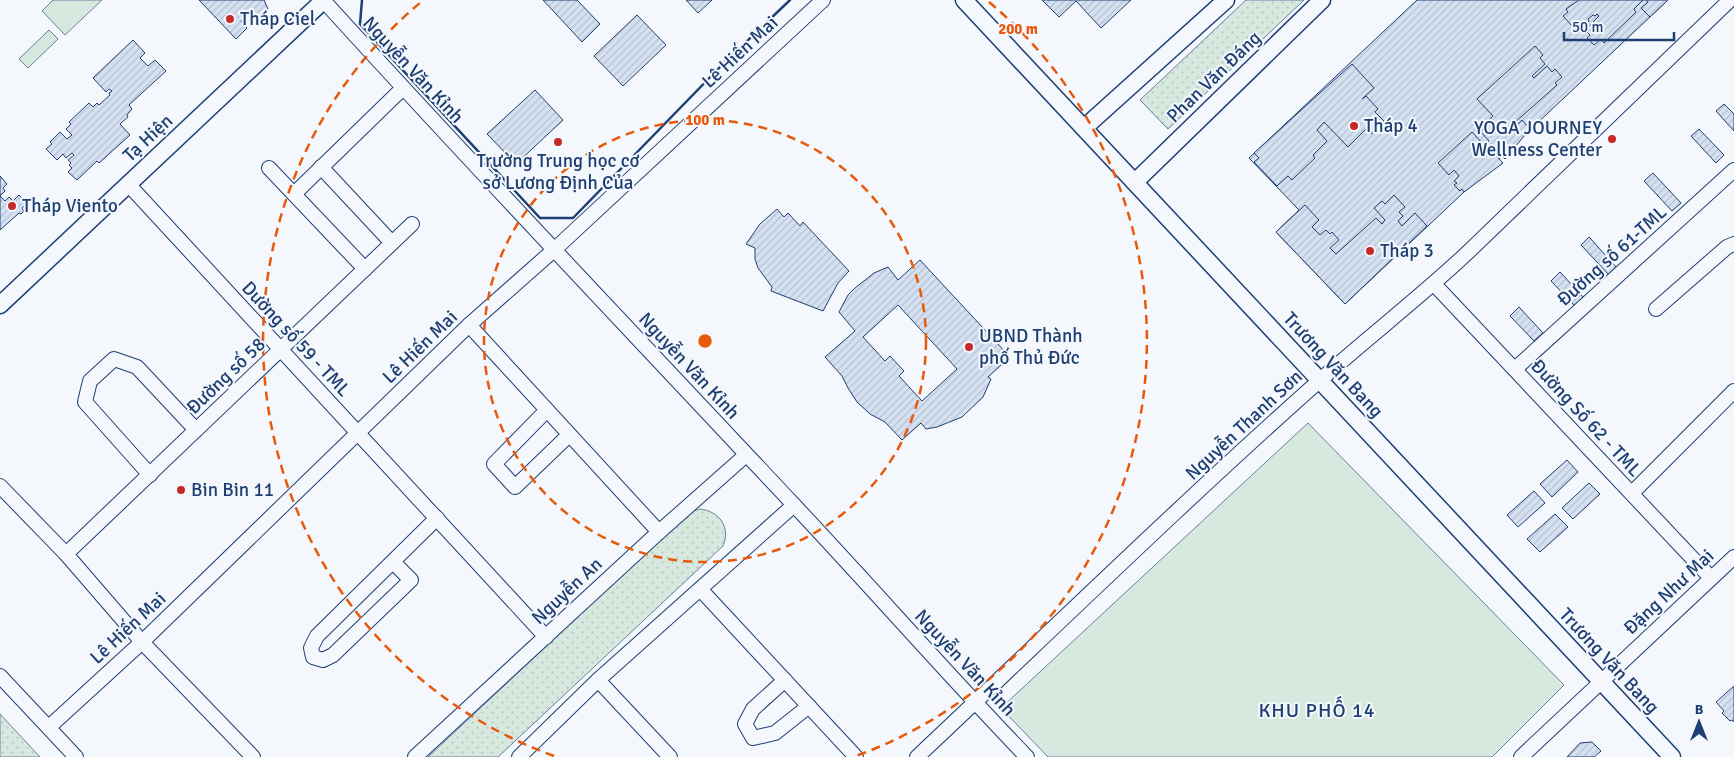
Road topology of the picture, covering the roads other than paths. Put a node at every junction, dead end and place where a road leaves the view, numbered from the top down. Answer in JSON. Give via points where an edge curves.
{"nodes":[{"id":1,"x":324,"y":0,"type":"edge"},
{"id":2,"x":823,"y":0,"type":"edge"},
{"id":3,"x":964,"y":0,"type":"edge"},
{"id":4,"x":1226,"y":0,"type":"edge"},
{"id":5,"x":1322,"y":0,"type":"edge"},
{"id":6,"x":1730,"y":0,"type":"edge"},
{"id":7,"x":402,"y":88,"type":"junction"},
{"id":8,"x":1084,"y":128,"type":"junction"},
{"id":9,"x":320,"y":167,"type":"junction"},
{"id":10,"x":269,"y":168,"type":"dead end"},
{"id":11,"x":1734,"y":170,"type":"edge"},
{"id":12,"x":1135,"y":182,"type":"junction"},
{"id":13,"x":128,"y":184,"type":"junction"},
{"id":14,"x":294,"y":194,"type":"junction"},
{"id":15,"x":412,"y":224,"type":"dead end"},
{"id":16,"x":392,"y":243,"type":"junction"},
{"id":17,"x":1734,"y":244,"type":"edge"},
{"id":18,"x":555,"y":249,"type":"junction"},
{"id":19,"x":365,"y":269,"type":"junction"},
{"id":20,"x":1434,"y":284,"type":"junction"},
{"id":21,"x":0,"y":305,"type":"edge"},
{"id":22,"x":1656,"y":309,"type":"dead end"},
{"id":23,"x":469,"y":325,"type":"junction"},
{"id":24,"x":281,"y":350,"type":"junction"},
{"id":25,"x":1515,"y":369,"type":"junction"},
{"id":26,"x":1320,"y":380,"type":"junction"},
{"id":27,"x":1734,"y":391,"type":"edge"},
{"id":28,"x":547,"y":410,"type":"junction"},
{"id":29,"x":196,"y":430,"type":"junction"},
{"id":30,"x":357,"y":432,"type":"junction"},
{"id":31,"x":570,"y":434,"type":"junction"},
{"id":32,"x":746,"y":455,"type":"junction"},
{"id":33,"x":150,"y":475,"type":"junction"},
{"id":34,"x":0,"y":486,"type":"edge"},
{"id":35,"x":1632,"y":493,"type":"junction"},
{"id":36,"x":794,"y":504,"type":"junction"},
{"id":37,"x":437,"y":518,"type":"junction"},
{"id":38,"x":660,"y":532,"type":"junction"},
{"id":39,"x":66,"y":554,"type":"junction"},
{"id":40,"x":1734,"y":557,"type":"edge"},
{"id":41,"x":393,"y":562,"type":"junction"},
{"id":42,"x":1711,"y":578,"type":"junction"},
{"id":43,"x":701,"y":590,"type":"junction"},
{"id":44,"x":546,"y":637,"type":"junction"},
{"id":45,"x":142,"y":642,"type":"junction"},
{"id":46,"x":0,"y":676,"type":"edge"},
{"id":47,"x":598,"y":680,"type":"junction"},
{"id":48,"x":785,"y":680,"type":"junction"},
{"id":49,"x":1602,"y":682,"type":"junction"},
{"id":50,"x":975,"y":703,"type":"junction"},
{"id":51,"x":809,"y":706,"type":"junction"},
{"id":52,"x":49,"y":727,"type":"junction"},
{"id":53,"x":76,"y":757,"type":"edge"},
{"id":54,"x":254,"y":757,"type":"edge"},
{"id":55,"x":415,"y":757,"type":"edge"},
{"id":56,"x":519,"y":757,"type":"edge"},
{"id":57,"x":670,"y":757,"type":"edge"},
{"id":58,"x":856,"y":757,"type":"edge"},
{"id":59,"x":917,"y":757,"type":"edge"},
{"id":60,"x":1027,"y":757,"type":"edge"},
{"id":61,"x":1522,"y":757,"type":"edge"},
{"id":62,"x":1672,"y":757,"type":"edge"}],
"edges":[{"from":1,"to":7,"type":"street","name":"Nguyễn Văn Kỉnh"},
{"from":1,"to":13,"type":"street","name":"Tạ Hiện"},
{"from":2,"to":18,"type":"street","name":"Lê Hiến Mai"},
{"from":3,"to":8,"type":"street","name":"Trương Văn Bang"},
{"from":4,"to":8,"type":"street"},
{"from":5,"to":12,"type":"street","name":"Phan Văn Đáng"},
{"from":6,"to":20,"type":"street","name":"Nguyễn Thanh Sơn"},
{"from":7,"to":9,"type":"street"},
{"from":7,"to":18,"type":"street","name":"Nguyễn Văn Kỉnh"},
{"from":8,"to":12,"type":"street","name":"Trương Văn Bang"},
{"from":9,"to":14,"type":"street"},
{"from":9,"to":16,"type":"street"},
{"from":10,"to":14,"type":"street"},
{"from":11,"to":25,"type":"street","name":"Đường số 61-TML"},
{"from":12,"to":26,"type":"street","name":"Trương Văn Bang"},
{"from":13,"to":21,"type":"street","name":"Tạ Hiện"},
{"from":13,"to":24,"type":"street","name":"Dường số 59 - TML"},
{"from":14,"to":19,"type":"street"},
{"from":15,"to":16,"type":"street","name":"Đường số 58"},
{"from":16,"to":19,"type":"street","name":"Đường số 58"},
{"from":17,"to":22,"type":"street"},
{"from":18,"to":23,"type":"street","name":"Lê Hiến Mai"},
{"from":18,"to":32,"type":"street","name":"Nguyễn Văn Kỉnh"},
{"from":19,"to":24,"type":"street","name":"Đường số 58"},
{"from":20,"to":25,"type":"street","name":"Đường Số 62 - TML"},
{"from":20,"to":26,"type":"street","name":"Nguyễn Thanh Sơn"},
{"from":23,"to":28,"type":"street"},
{"from":23,"to":30,"type":"street","name":"Lê Hiến Mai"},
{"from":24,"to":29,"type":"street","name":"Đường số 58"},
{"from":24,"to":30,"type":"street","name":"Dường số 59 - TML"},
{"from":25,"to":35,"type":"street","name":"Đường Số 62 - TML"},
{"from":26,"to":49,"type":"street","name":"Trương Văn Bang"},
{"from":26,"to":50,"type":"street","name":"Nguyễn Thanh Sơn"},
{"from":27,"to":35,"type":"street"},
{"from":28,"to":31,"type":"street"},
{"from":28,"to":31,"type":"street","via":[[494,464],[515,487]]},
{"from":29,"to":33,"type":"street","name":"Đường số 58"},
{"from":29,"to":33,"type":"street","via":[[137,367],[114,359],[90,381],[85,402]]},
{"from":30,"to":37,"type":"street","name":"Dường số 59 - TML"},
{"from":30,"to":45,"type":"street","name":"Lê Hiến Mai"},
{"from":31,"to":38,"type":"street"},
{"from":32,"to":36,"type":"street","name":"Nguyễn Văn Kỉnh"},
{"from":32,"to":38,"type":"street","name":"Nguyễn An"},
{"from":33,"to":39,"type":"street","name":"Đường số 58"},
{"from":34,"to":39,"type":"street"},
{"from":35,"to":42,"type":"street","name":"Đường Số 62 - TML"},
{"from":36,"to":43,"type":"street"},
{"from":36,"to":50,"type":"street","name":"Nguyễn Văn Kỉnh"},
{"from":37,"to":41,"type":"street"},
{"from":37,"to":44,"type":"street","name":"Dường số 59 - TML"},
{"from":38,"to":44,"type":"street","name":"Nguyễn An"},
{"from":39,"to":45,"type":"street"},
{"from":40,"to":42,"type":"street","name":"Đặng Như Mai"},
{"from":41,"to":41,"type":"street","via":[[317,636],[311,648],[313,657],[323,660],[333,656],[411,580]]},
{"from":42,"to":49,"type":"street","name":"Đặng Như Mai"},
{"from":43,"to":47,"type":"street"},
{"from":43,"to":48,"type":"street"},
{"from":44,"to":55,"type":"street","name":"Nguyễn An"},
{"from":45,"to":52,"type":"street","name":"Lê Hiến Mai"},
{"from":45,"to":54,"type":"street"},
{"from":46,"to":52,"type":"street"},
{"from":47,"to":56,"type":"street"},
{"from":47,"to":57,"type":"street"},
{"from":48,"to":51,"type":"street"},
{"from":48,"to":51,"type":"street","via":[[753,709],[745,724],[753,738],[775,732]]},
{"from":49,"to":61,"type":"street","name":"Đặng Như Mai"},
{"from":49,"to":62,"type":"street","name":"Trương Văn Bang"},
{"from":50,"to":59,"type":"street","name":"Nguyễn Thanh Sơn"},
{"from":50,"to":60,"type":"street","name":"Nguyễn Văn Kỉnh"},
{"from":51,"to":58,"type":"street"},
{"from":52,"to":53,"type":"street"}]}
